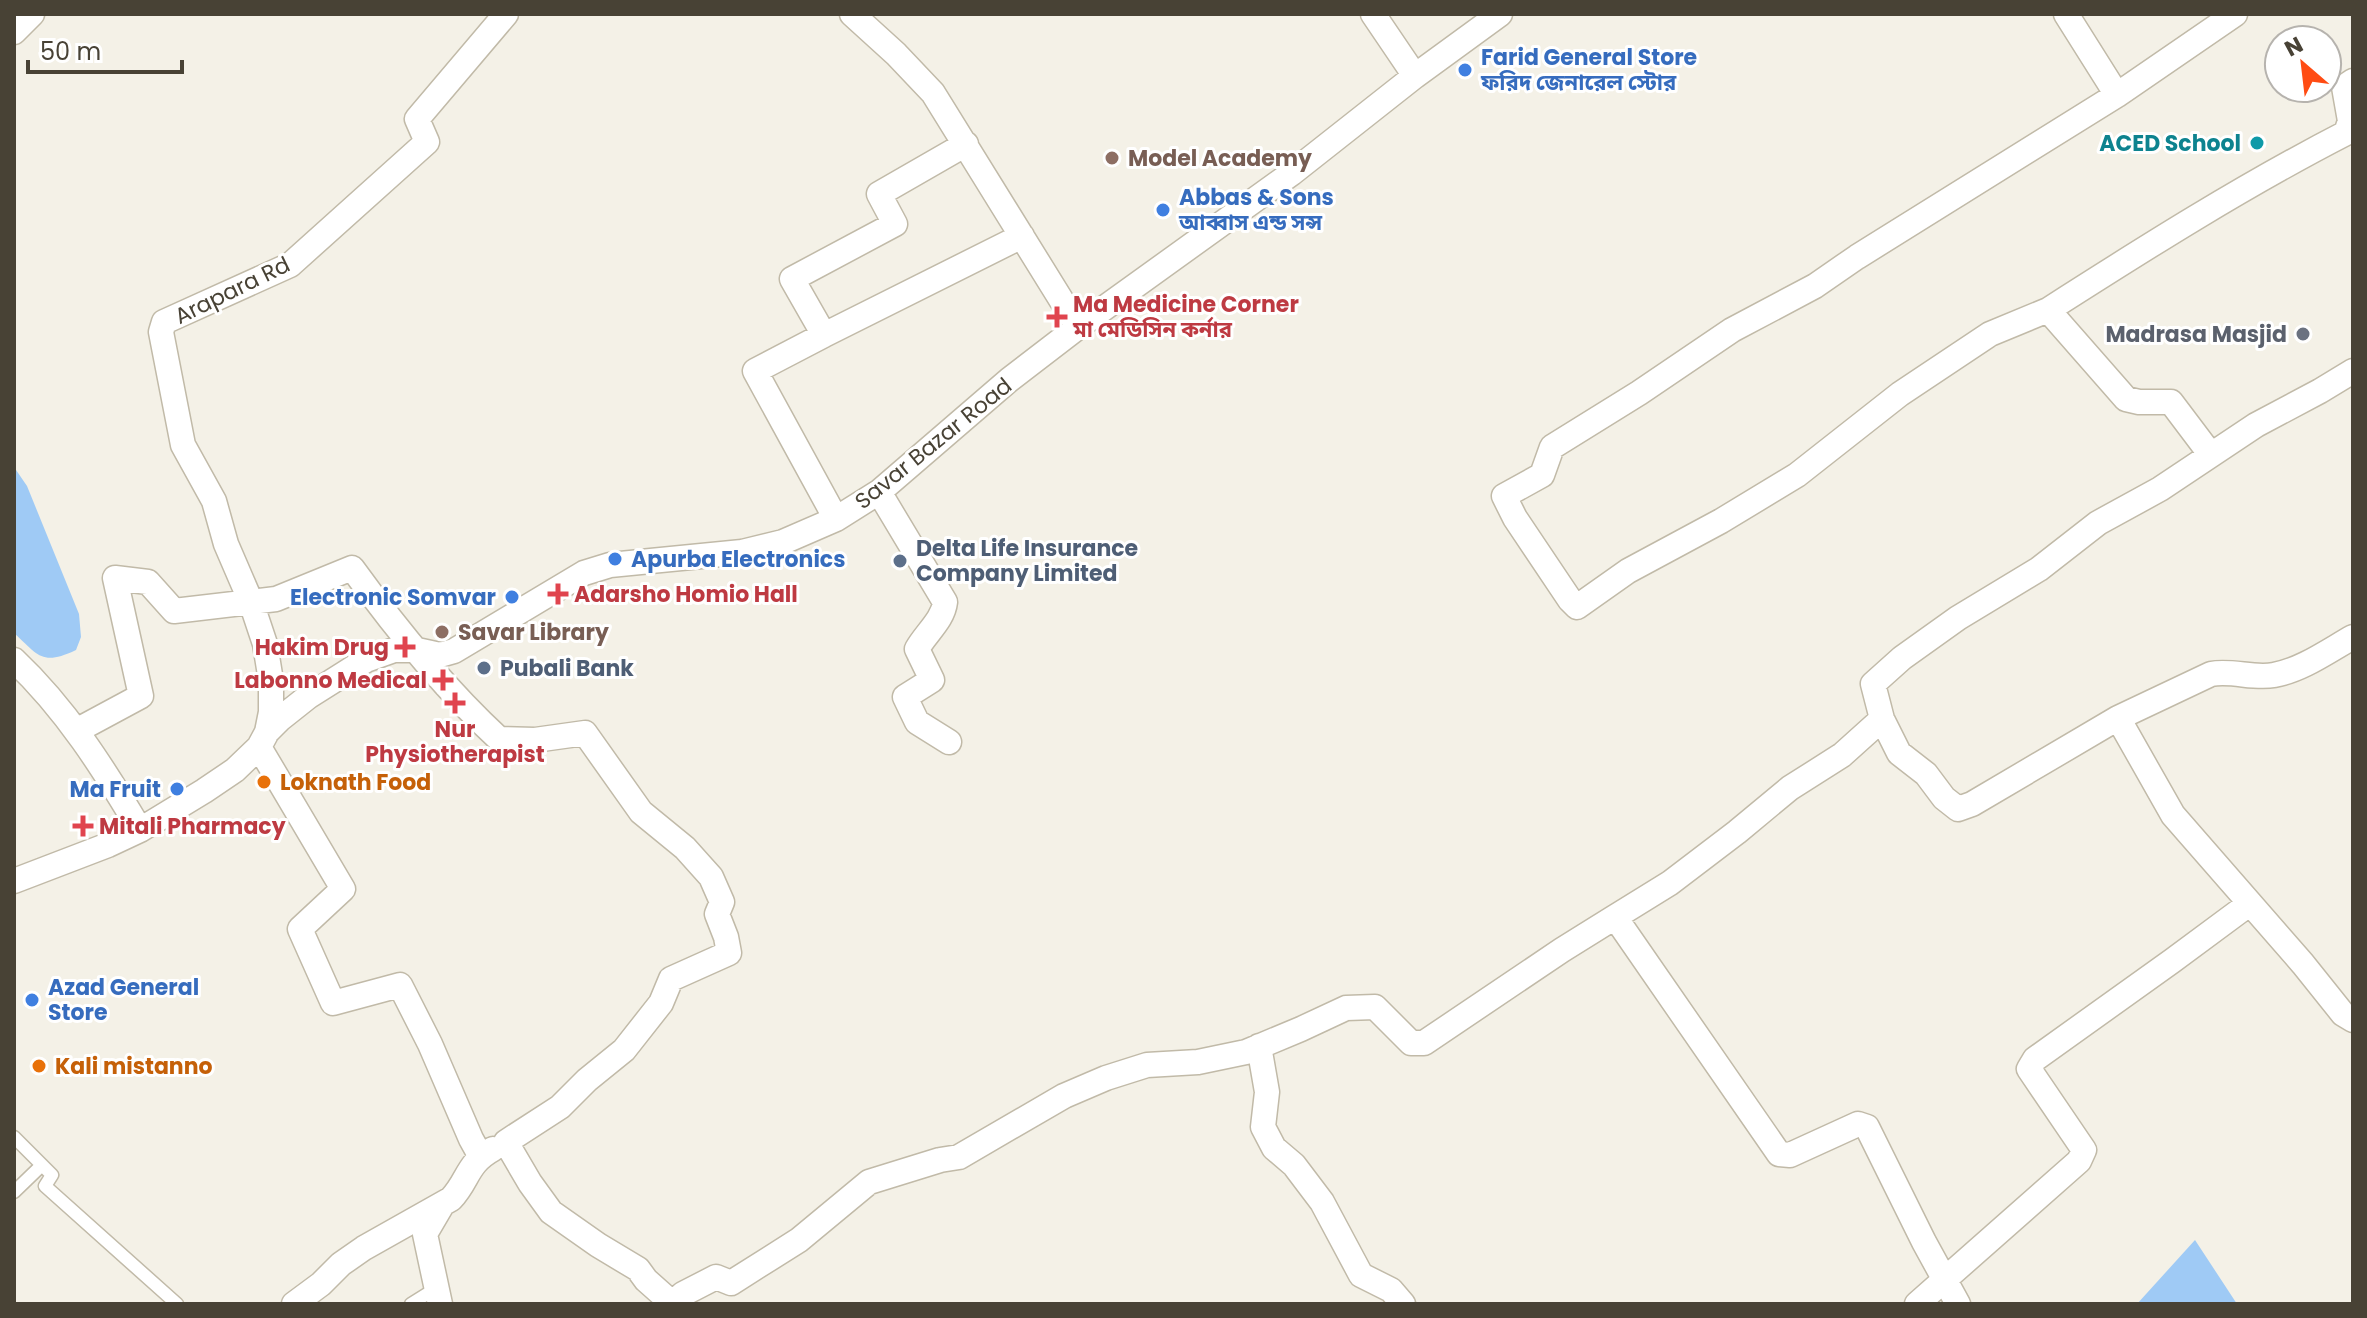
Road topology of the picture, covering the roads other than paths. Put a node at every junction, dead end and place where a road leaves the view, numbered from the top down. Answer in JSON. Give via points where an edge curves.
{"nodes":[{"id":1,"x":32,"y":14,"type":"edge"},
{"id":2,"x":506,"y":14,"type":"edge"},
{"id":3,"x":852,"y":14,"type":"edge"},
{"id":4,"x":1373,"y":14,"type":"edge"},
{"id":5,"x":1500,"y":14,"type":"edge"},
{"id":6,"x":2066,"y":14,"type":"edge"},
{"id":7,"x":2235,"y":14,"type":"edge"},
{"id":8,"x":14,"y":32,"type":"edge"},
{"id":9,"x":1415,"y":76,"type":"junction"},
{"id":10,"x":2353,"y":81,"type":"edge"},
{"id":11,"x":2117,"y":95,"type":"junction"},
{"id":12,"x":966,"y":144,"type":"junction"},
{"id":13,"x":1022,"y":236,"type":"junction"},
{"id":14,"x":2048,"y":310,"type":"junction"},
{"id":15,"x":1078,"y":327,"type":"junction"},
{"id":16,"x":824,"y":335,"type":"junction"},
{"id":17,"x":2353,"y":371,"type":"edge"},
{"id":18,"x":2211,"y":455,"type":"junction"},
{"id":19,"x":879,"y":492,"type":"junction"},
{"id":20,"x":836,"y":519,"type":"junction"},
{"id":21,"x":251,"y":602,"type":"junction"},
{"id":22,"x":2353,"y":637,"type":"edge"},
{"id":23,"x":417,"y":650,"type":"junction"},
{"id":24,"x":14,"y":660,"type":"edge"},
{"id":25,"x":2118,"y":718,"type":"junction"},
{"id":26,"x":1882,"y":719,"type":"junction"},
{"id":27,"x":76,"y":731,"type":"junction"},
{"id":28,"x":263,"y":740,"type":"junction"},
{"id":29,"x":949,"y":742,"type":"dead end"},
{"id":30,"x":140,"y":830,"type":"junction"},
{"id":31,"x":14,"y":881,"type":"edge"},
{"id":32,"x":2249,"y":904,"type":"junction"},
{"id":33,"x":1615,"y":917,"type":"junction"},
{"id":34,"x":2353,"y":1020,"type":"edge"},
{"id":35,"x":1259,"y":1046,"type":"junction"},
{"id":36,"x":14,"y":1137,"type":"edge"},
{"id":37,"x":506,"y":1142,"type":"junction"},
{"id":38,"x":481,"y":1157,"type":"junction"},
{"id":39,"x":42,"y":1165,"type":"junction"},
{"id":40,"x":14,"y":1192,"type":"edge"},
{"id":41,"x":442,"y":1205,"type":"junction"},
{"id":42,"x":1946,"y":1281,"type":"junction"},
{"id":43,"x":438,"y":1296,"type":"edge"},
{"id":44,"x":177,"y":1304,"type":"edge"},
{"id":45,"x":294,"y":1304,"type":"edge"},
{"id":46,"x":411,"y":1304,"type":"edge"},
{"id":47,"x":672,"y":1304,"type":"edge"},
{"id":48,"x":1403,"y":1304,"type":"edge"},
{"id":49,"x":1917,"y":1304,"type":"edge"},
{"id":50,"x":1958,"y":1304,"type":"edge"}],
"edges":[{"from":1,"to":8,"type":"street"},
{"from":2,"to":21,"type":"street","name":"Arapara Rd","via":[[417,119],[427,142],[290,265],[164,322],[161,332],[183,445],[214,501]]},
{"from":3,"to":12,"type":"street","via":[[933,93]]},
{"from":4,"to":9,"type":"street"},
{"from":5,"to":9,"type":"street","name":"Savar Bazar Road"},
{"from":6,"to":11,"type":"street"},
{"from":7,"to":11,"type":"street"},
{"from":9,"to":15,"type":"street","name":"Savar Bazar Road","via":[[1292,173]]},
{"from":10,"to":14,"type":"street","via":[[2344,87],[2350,121],[2346,133],[2157,240]]},
{"from":11,"to":14,"type":"street","via":[[1815,286],[1732,330],[1552,447],[1542,475],[1504,496],[1577,607],[1628,571],[1797,475],[1900,394],[1990,334]]},
{"from":12,"to":13,"type":"street"},
{"from":12,"to":16,"type":"street","via":[[879,194],[895,224],[792,279]]},
{"from":13,"to":15,"type":"street"},
{"from":13,"to":16,"type":"street"},
{"from":14,"to":18,"type":"street","via":[[2126,399],[2171,402]]},
{"from":15,"to":19,"type":"street","name":"Savar Bazar Road"},
{"from":16,"to":20,"type":"street","via":[[755,371]]},
{"from":17,"to":18,"type":"street"},
{"from":18,"to":26,"type":"street","via":[[2098,523],[2039,569],[1902,658],[1873,684]]},
{"from":19,"to":20,"type":"street","name":"Savar Bazar Road"},
{"from":19,"to":29,"type":"street","via":[[945,602],[944,614],[917,649],[932,680],[905,697],[917,722]]},
{"from":20,"to":23,"type":"street","name":"Savar Bazar Road","via":[[783,542],[742,552],[610,565],[584,573],[454,651],[440,655]]},
{"from":21,"to":23,"type":"street","via":[[276,599],[352,568]]},
{"from":21,"to":27,"type":"street","via":[[174,611],[148,582],[115,578],[141,696]]},
{"from":21,"to":28,"type":"street","name":"Arapara Rd","via":[[271,681],[271,712]]},
{"from":22,"to":25,"type":"street","via":[[2272,676],[2211,674]]},
{"from":23,"to":28,"type":"street","name":"Savar Bazar Road","via":[[394,650],[366,660],[309,696]]},
{"from":23,"to":37,"type":"street","via":[[499,739],[585,733],[641,812],[711,877],[722,902],[717,914],[729,953],[671,979],[661,1003],[624,1050],[560,1107]]},
{"from":24,"to":27,"type":"street"},
{"from":25,"to":26,"type":"street","via":[[1958,809],[1899,753]]},
{"from":25,"to":32,"type":"street","via":[[2173,815]]},
{"from":26,"to":33,"type":"street","via":[[1670,883]]},
{"from":27,"to":30,"type":"street"},
{"from":28,"to":30,"type":"street","name":"Savar Bazar Road","via":[[225,777]]},
{"from":28,"to":38,"type":"street","via":[[343,889],[300,929],[333,1003],[400,985]]},
{"from":30,"to":31,"type":"street","name":"Savar Bazar Road"},
{"from":32,"to":34,"type":"street"},
{"from":32,"to":42,"type":"street","via":[[2030,1064],[2083,1155]]},
{"from":33,"to":35,"type":"street","via":[[1424,1043],[1411,1043],[1375,1007],[1346,1008]]},
{"from":33,"to":42,"type":"street","via":[[1779,1154],[1790,1155],[1858,1124],[1867,1127]]},
{"from":35,"to":47,"type":"street","via":[[1198,1062],[1147,1065],[1064,1096],[959,1157],[869,1182],[799,1240],[731,1283],[716,1277]]},
{"from":35,"to":48,"type":"street","via":[[1267,1092],[1263,1127],[1274,1148],[1322,1202],[1361,1275],[1391,1290]]},
{"from":36,"to":39,"type":"lane"},
{"from":37,"to":38,"type":"street"},
{"from":37,"to":47,"type":"street","via":[[551,1212],[638,1269]]},
{"from":38,"to":41,"type":"street","via":[[460,1190]]},
{"from":39,"to":40,"type":"lane"},
{"from":39,"to":44,"type":"lane","via":[[52,1175],[45,1186]]},
{"from":41,"to":43,"type":"street","via":[[425,1234]]},
{"from":41,"to":45,"type":"street","via":[[364,1248]]},
{"from":42,"to":49,"type":"street"},
{"from":42,"to":50,"type":"street"},
{"from":43,"to":46,"type":"lane"}]}
